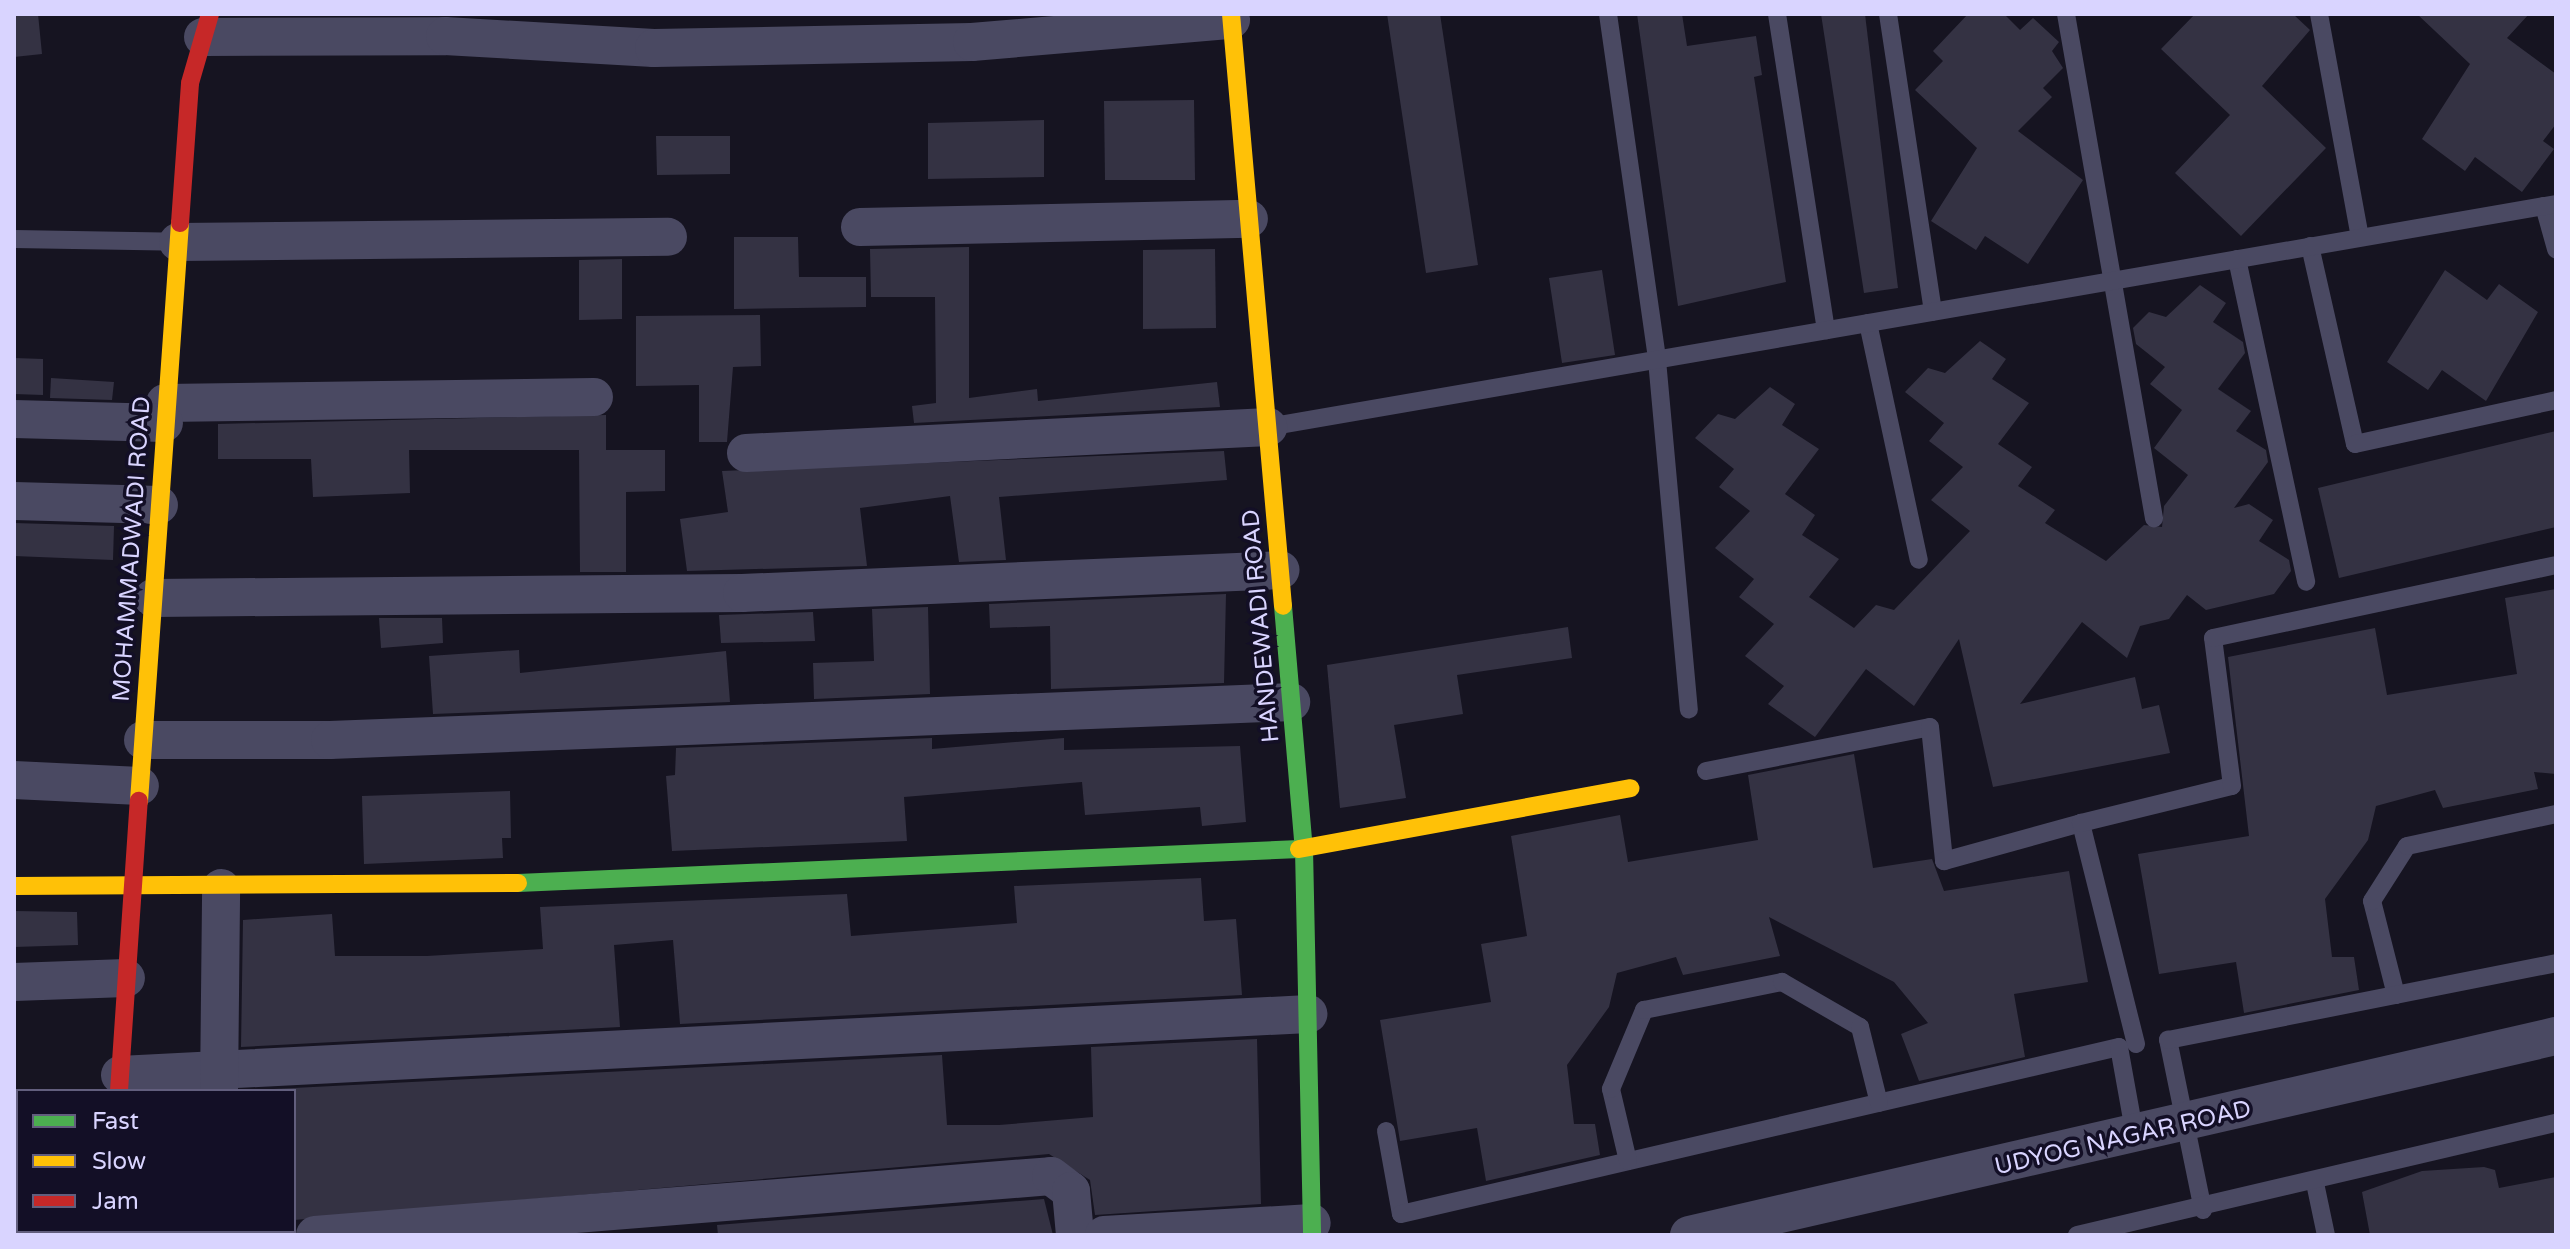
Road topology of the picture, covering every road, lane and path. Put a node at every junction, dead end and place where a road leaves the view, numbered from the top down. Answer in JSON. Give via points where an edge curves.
{"nodes":[{"id":1,"x":1608,"y":14,"type":"edge"},
{"id":2,"x":1777,"y":14,"type":"edge"},
{"id":3,"x":1888,"y":14,"type":"edge"},
{"id":4,"x":2066,"y":14,"type":"edge"},
{"id":5,"x":2319,"y":14,"type":"edge"},
{"id":6,"x":1231,"y":17,"type":"edge"},
{"id":7,"x":207,"y":26,"type":"edge"},
{"id":8,"x":2550,"y":205,"type":"edge"},
{"id":9,"x":1249,"y":219,"type":"junction"},
{"id":10,"x":860,"y":227,"type":"dead end"},
{"id":11,"x":668,"y":237,"type":"dead end"},
{"id":12,"x":2360,"y":237,"type":"junction"},
{"id":13,"x":14,"y":239,"type":"edge"},
{"id":14,"x":178,"y":242,"type":"junction"},
{"id":15,"x":2310,"y":246,"type":"junction"},
{"id":16,"x":2556,"y":249,"type":"edge"},
{"id":17,"x":2237,"y":259,"type":"junction"},
{"id":18,"x":2109,"y":281,"type":"junction"},
{"id":19,"x":1933,"y":312,"type":"junction"},
{"id":20,"x":1868,"y":323,"type":"junction"},
{"id":21,"x":1826,"y":330,"type":"junction"},
{"id":22,"x":1657,"y":360,"type":"junction"},
{"id":23,"x":594,"y":397,"type":"dead end"},
{"id":24,"x":2556,"y":400,"type":"edge"},
{"id":25,"x":165,"y":413,"type":"junction"},
{"id":26,"x":14,"y":419,"type":"edge"},
{"id":27,"x":1268,"y":427,"type":"junction"},
{"id":28,"x":746,"y":453,"type":"dead end"},
{"id":29,"x":14,"y":501,"type":"edge"},
{"id":30,"x":159,"y":505,"type":"junction"},
{"id":31,"x":2154,"y":518,"type":"dead end"},
{"id":32,"x":1919,"y":560,"type":"dead end"},
{"id":33,"x":2556,"y":565,"type":"edge"},
{"id":34,"x":1281,"y":570,"type":"junction"},
{"id":35,"x":2306,"y":582,"type":"dead end"},
{"id":36,"x":153,"y":598,"type":"junction"},
{"id":37,"x":1291,"y":702,"type":"junction"},
{"id":38,"x":1689,"y":710,"type":"dead end"},
{"id":39,"x":143,"y":740,"type":"junction"},
{"id":40,"x":1706,"y":771,"type":"dead end"},
{"id":41,"x":14,"y":780,"type":"edge"},
{"id":42,"x":140,"y":786,"type":"junction"},
{"id":43,"x":1630,"y":788,"type":"dead end"},
{"id":44,"x":2556,"y":814,"type":"edge"},
{"id":45,"x":2081,"y":823,"type":"junction"},
{"id":46,"x":1304,"y":849,"type":"junction"},
{"id":47,"x":133,"y":885,"type":"junction"},
{"id":48,"x":14,"y":886,"type":"edge"},
{"id":49,"x":221,"y":888,"type":"junction"},
{"id":50,"x":2556,"y":963,"type":"edge"},
{"id":51,"x":126,"y":978,"type":"junction"},
{"id":52,"x":14,"y":982,"type":"edge"},
{"id":53,"x":2396,"y":995,"type":"junction"},
{"id":54,"x":1308,"y":1014,"type":"junction"},
{"id":55,"x":2556,"y":1036,"type":"edge"},
{"id":56,"x":2168,"y":1040,"type":"junction"},
{"id":57,"x":2127,"y":1045,"type":"junction"},
{"id":58,"x":219,"y":1082,"type":"edge"},
{"id":59,"x":119,"y":1083,"type":"edge"},
{"id":60,"x":1879,"y":1103,"type":"junction"},
{"id":61,"x":2556,"y":1123,"type":"edge"},
{"id":62,"x":2185,"y":1126,"type":"junction"},
{"id":63,"x":1386,"y":1131,"type":"dead end"},
{"id":64,"x":2135,"y":1136,"type":"junction"},
{"id":65,"x":1628,"y":1161,"type":"junction"},
{"id":66,"x":2315,"y":1183,"type":"junction"},
{"id":67,"x":2203,"y":1210,"type":"junction"},
{"id":68,"x":1312,"y":1229,"type":"edge"},
{"id":69,"x":2135,"y":1229,"type":"edge"},
{"id":70,"x":315,"y":1235,"type":"edge"},
{"id":71,"x":1075,"y":1235,"type":"edge"},
{"id":72,"x":1104,"y":1235,"type":"edge"},
{"id":73,"x":1689,"y":1235,"type":"edge"},
{"id":74,"x":2077,"y":1235,"type":"edge"},
{"id":75,"x":2326,"y":1235,"type":"edge"}],
"edges":[{"from":1,"to":22,"type":"lane"},
{"from":2,"to":21,"type":"lane"},
{"from":3,"to":19,"type":"lane"},
{"from":4,"to":18,"type":"lane"},
{"from":5,"to":12,"type":"lane"},
{"from":6,"to":7,"type":"street","via":[[972,42],[670,48]]},
{"from":6,"to":9,"type":"main road","name":"HANDEWADI ROAD"},
{"from":7,"to":14,"type":"main road","name":"MOHAMMADWADI ROAD","via":[[190,83]]},
{"from":8,"to":12,"type":"lane"},
{"from":8,"to":16,"type":"lane"},
{"from":9,"to":10,"type":"street"},
{"from":9,"to":27,"type":"main road","name":"HANDEWADI ROAD"},
{"from":11,"to":14,"type":"street"},
{"from":12,"to":15,"type":"lane"},
{"from":13,"to":14,"type":"lane"},
{"from":14,"to":25,"type":"main road","name":"MOHAMMADWADI ROAD"},
{"from":15,"to":17,"type":"lane"},
{"from":15,"to":24,"type":"lane","via":[[2355,444]]},
{"from":17,"to":18,"type":"lane"},
{"from":17,"to":35,"type":"lane"},
{"from":18,"to":19,"type":"lane"},
{"from":18,"to":31,"type":"lane"},
{"from":19,"to":20,"type":"lane"},
{"from":20,"to":21,"type":"lane"},
{"from":20,"to":32,"type":"lane"},
{"from":21,"to":22,"type":"lane"},
{"from":22,"to":27,"type":"lane"},
{"from":22,"to":38,"type":"lane"},
{"from":23,"to":25,"type":"street"},
{"from":25,"to":26,"type":"street"},
{"from":25,"to":30,"type":"main road","name":"MOHAMMADWADI ROAD"},
{"from":27,"to":28,"type":"street"},
{"from":27,"to":34,"type":"main road","name":"HANDEWADI ROAD"},
{"from":29,"to":30,"type":"street"},
{"from":30,"to":36,"type":"main road","name":"MOHAMMADWADI ROAD"},
{"from":33,"to":45,"type":"lane","via":[[2213,638],[2232,786]]},
{"from":34,"to":36,"type":"street","via":[[742,593]]},
{"from":34,"to":37,"type":"main road","name":"HANDEWADI ROAD"},
{"from":36,"to":39,"type":"main road","name":"MOHAMMADWADI ROAD"},
{"from":37,"to":39,"type":"street","via":[[362,739]]},
{"from":37,"to":46,"type":"main road","name":"HANDEWADI ROAD"},
{"from":39,"to":42,"type":"main road","name":"MOHAMMADWADI ROAD"},
{"from":40,"to":45,"type":"lane","via":[[1930,727],[1944,861]]},
{"from":41,"to":42,"type":"street"},
{"from":42,"to":47,"type":"main road","name":"MOHAMMADWADI ROAD"},
{"from":43,"to":46,"type":"main road"},
{"from":44,"to":53,"type":"lane","via":[[2407,846],[2372,901]]},
{"from":45,"to":57,"type":"lane"},
{"from":46,"to":49,"type":"main road","via":[[368,889]]},
{"from":46,"to":54,"type":"main road","name":"HANDEWADI ROAD"},
{"from":47,"to":48,"type":"main road"},
{"from":47,"to":49,"type":"main road"},
{"from":47,"to":51,"type":"main road","name":"MOHAMMADWADI ROAD"},
{"from":49,"to":58,"type":"street"},
{"from":50,"to":53,"type":"lane"},
{"from":51,"to":52,"type":"street"},
{"from":51,"to":59,"type":"main road","name":"MOHAMMADWADI ROAD"},
{"from":53,"to":56,"type":"lane"},
{"from":54,"to":58,"type":"street"},
{"from":54,"to":68,"type":"main road","name":"HANDEWADI ROAD"},
{"from":55,"to":62,"type":"street","name":"UDYOG NAGAR ROAD"},
{"from":56,"to":57,"type":"lane"},
{"from":56,"to":62,"type":"lane"},
{"from":57,"to":60,"type":"lane"},
{"from":57,"to":64,"type":"lane"},
{"from":58,"to":59,"type":"street"},
{"from":60,"to":65,"type":"lane"},
{"from":60,"to":65,"type":"lane","via":[[1860,1027],[1782,982],[1644,1010],[1611,1089]]},
{"from":61,"to":66,"type":"lane"},
{"from":62,"to":64,"type":"street","name":"UDYOG NAGAR ROAD"},
{"from":62,"to":67,"type":"lane"},
{"from":63,"to":65,"type":"lane","via":[[1401,1214]]},
{"from":64,"to":73,"type":"street","name":"UDYOG NAGAR ROAD"},
{"from":66,"to":67,"type":"lane"},
{"from":66,"to":75,"type":"lane"},
{"from":67,"to":69,"type":"lane"},
{"from":68,"to":72,"type":"street"},
{"from":69,"to":74,"type":"lane"},
{"from":70,"to":71,"type":"street","via":[[1051,1176],[1071,1191]]}]}
